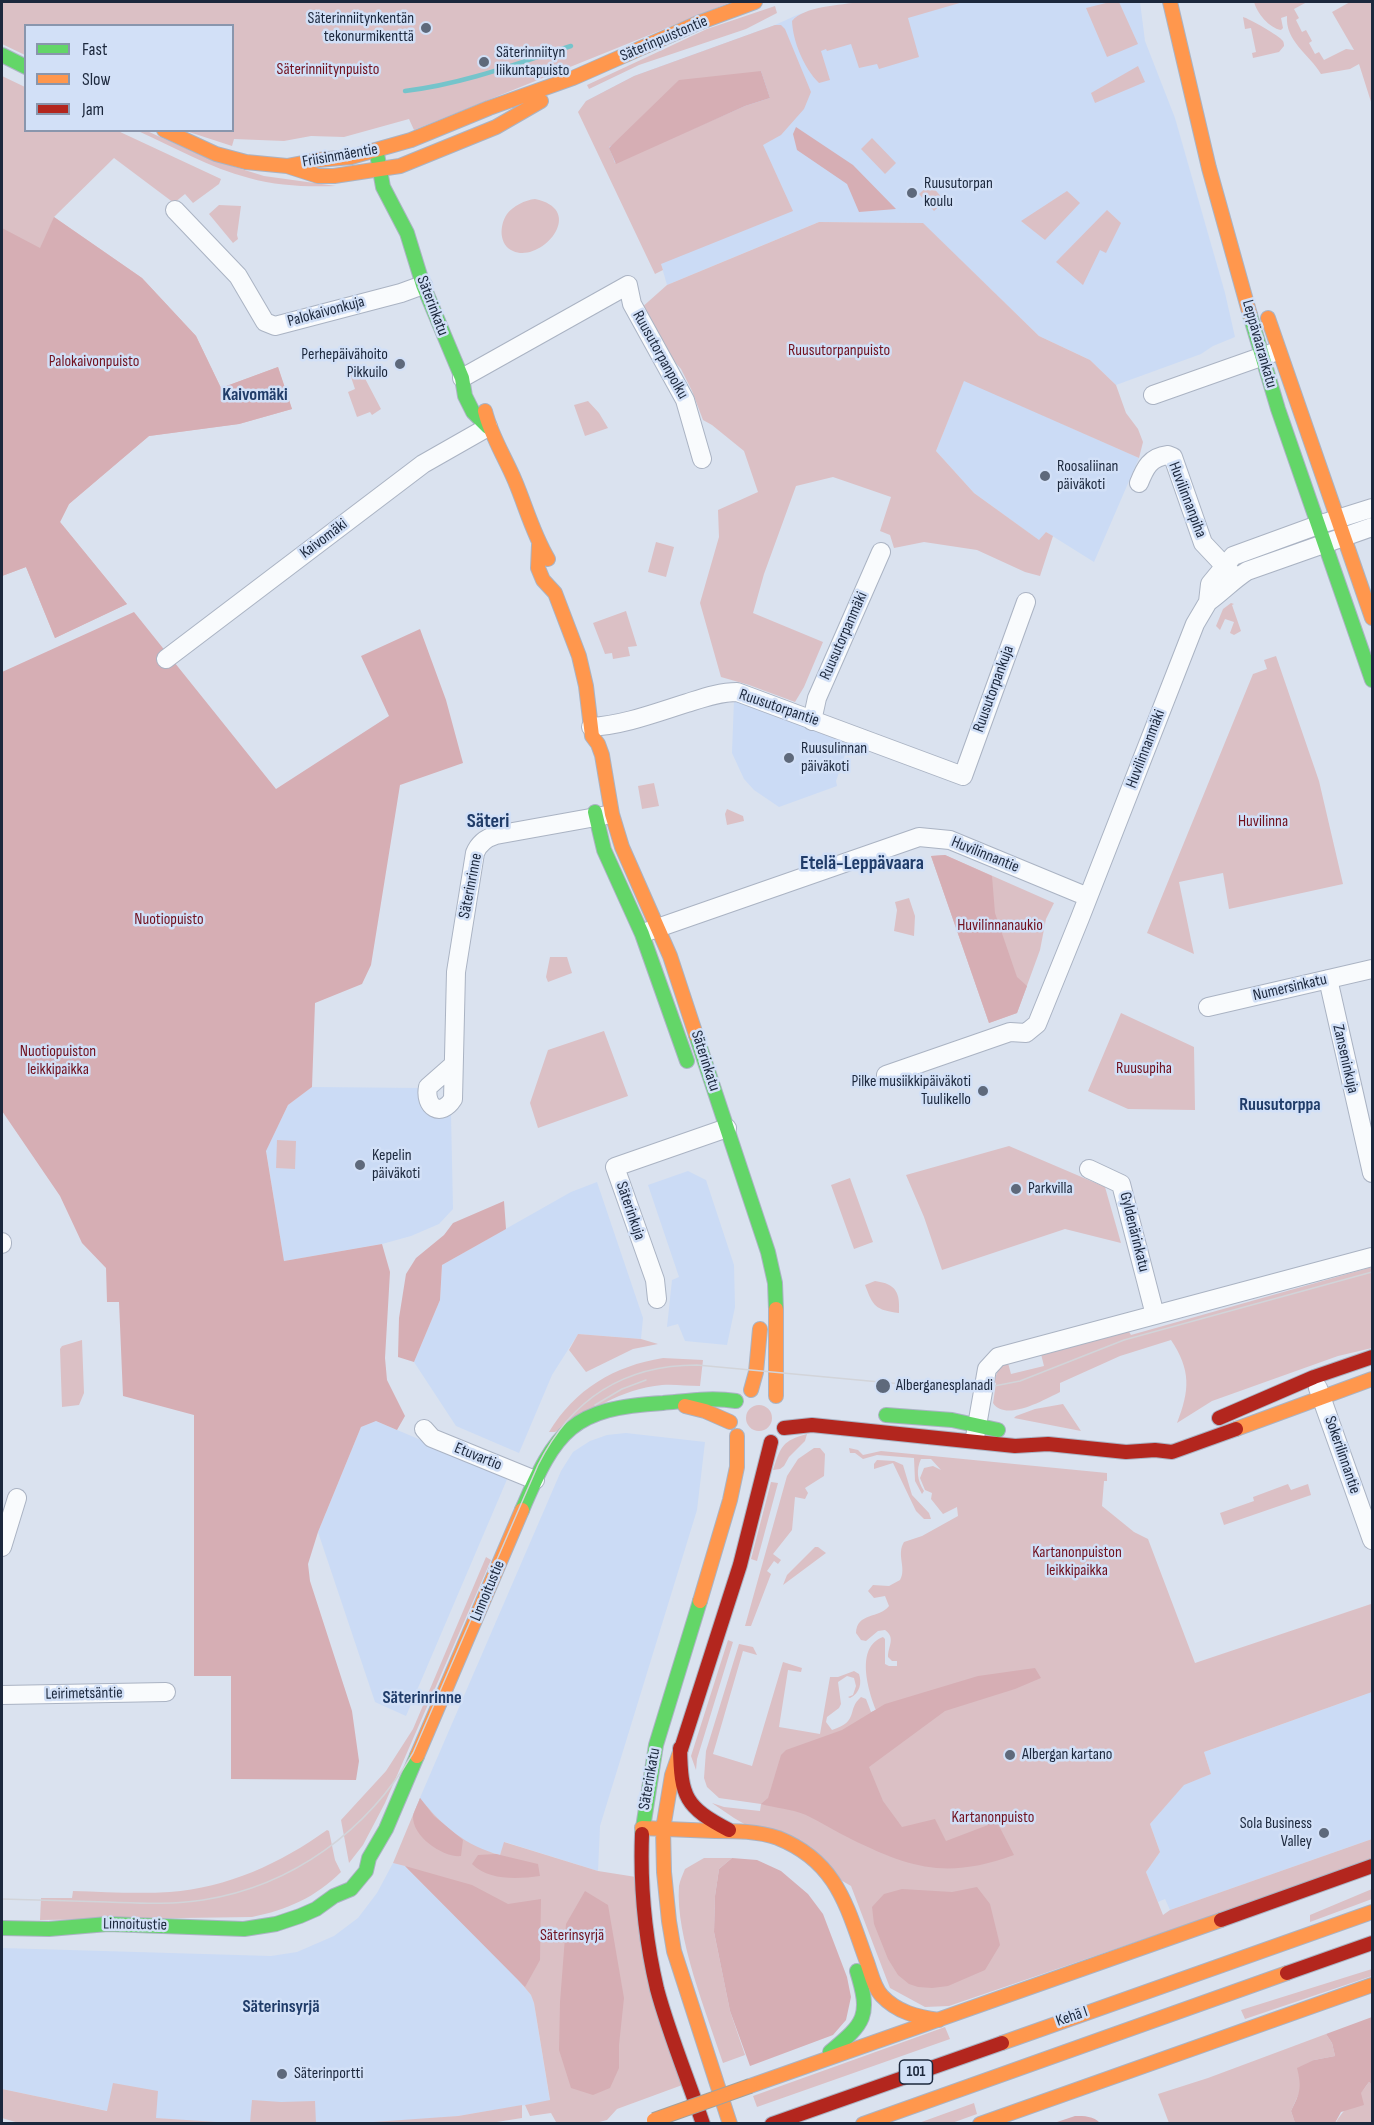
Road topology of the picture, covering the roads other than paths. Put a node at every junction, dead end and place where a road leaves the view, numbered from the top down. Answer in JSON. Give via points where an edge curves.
{"nodes":[{"id":1,"x":755,"y":2,"type":"edge"},
{"id":2,"x":1170,"y":2,"type":"edge"},
{"id":3,"x":2,"y":55,"type":"edge"},
{"id":4,"x":24,"y":65,"type":"edge"},
{"id":5,"x":573,"y":78,"type":"junction"},
{"id":6,"x":168,"y":132,"type":"edge"},
{"id":7,"x":393,"y":146,"type":"junction"},
{"id":8,"x":376,"y":151,"type":"junction"},
{"id":9,"x":288,"y":166,"type":"junction"},
{"id":10,"x":400,"y":166,"type":"junction"},
{"id":11,"x":380,"y":170,"type":"junction"},
{"id":12,"x":404,"y":182,"type":"dead end"},
{"id":13,"x":405,"y":203,"type":"dead end"},
{"id":14,"x":176,"y":210,"type":"dead end"},
{"id":15,"x":407,"y":233,"type":"junction"},
{"id":16,"x":423,"y":285,"type":"junction"},
{"id":17,"x":1266,"y":309,"type":"dead end"},
{"id":18,"x":1271,"y":353,"type":"junction"},
{"id":19,"x":462,"y":378,"type":"junction"},
{"id":20,"x":1153,"y":395,"type":"dead end"},
{"id":21,"x":488,"y":427,"type":"junction"},
{"id":22,"x":702,"y":459,"type":"dead end"},
{"id":23,"x":1139,"y":483,"type":"dead end"},
{"id":24,"x":1372,"y":508,"type":"edge"},
{"id":25,"x":1337,"y":520,"type":"junction"},
{"id":26,"x":1318,"y":525,"type":"junction"},
{"id":27,"x":1372,"y":528,"type":"edge"},
{"id":28,"x":1343,"y":538,"type":"junction"},
{"id":29,"x":1325,"y":544,"type":"junction"},
{"id":30,"x":881,"y":552,"type":"dead end"},
{"id":31,"x":1230,"y":571,"type":"junction"},
{"id":32,"x":1026,"y":602,"type":"dead end"},
{"id":33,"x":1372,"y":618,"type":"edge"},
{"id":34,"x":166,"y":659,"type":"dead end"},
{"id":35,"x":1372,"y":680,"type":"edge"},
{"id":36,"x":812,"y":722,"type":"junction"},
{"id":37,"x":590,"y":736,"type":"junction"},
{"id":38,"x":963,"y":776,"type":"joint"},
{"id":39,"x":600,"y":810,"type":"junction"},
{"id":40,"x":1088,"y":897,"type":"junction"},
{"id":41,"x":650,"y":931,"type":"junction"},
{"id":42,"x":1372,"y":969,"type":"edge"},
{"id":43,"x":1328,"y":979,"type":"junction"},
{"id":44,"x":1208,"y":1007,"type":"dead end"},
{"id":45,"x":453,"y":1065,"type":"dead end"},
{"id":46,"x":689,"y":1069,"type":"dead end"},
{"id":47,"x":886,"y":1075,"type":"dead end"},
{"id":48,"x":715,"y":1132,"type":"junction"},
{"id":49,"x":1089,"y":1169,"type":"dead end"},
{"id":50,"x":1372,"y":1173,"type":"edge"},
{"id":51,"x":1372,"y":1257,"type":"edge"},
{"id":52,"x":657,"y":1299,"type":"dead end"},
{"id":53,"x":760,"y":1315,"type":"dead end"},
{"id":54,"x":1155,"y":1315,"type":"junction"},
{"id":55,"x":1372,"y":1357,"type":"edge"},
{"id":56,"x":1314,"y":1377,"type":"junction"},
{"id":57,"x":1372,"y":1379,"type":"edge"},
{"id":58,"x":751,"y":1390,"type":"junction"},
{"id":59,"x":1321,"y":1398,"type":"junction"},
{"id":60,"x":674,"y":1401,"type":"junction"},
{"id":61,"x":736,"y":1401,"type":"junction"},
{"id":62,"x":782,"y":1412,"type":"junction"},
{"id":63,"x":877,"y":1414,"type":"dead end"},
{"id":64,"x":730,"y":1422,"type":"junction"},
{"id":65,"x":1209,"y":1422,"type":"dead end"},
{"id":66,"x":424,"y":1429,"type":"dead end"},
{"id":67,"x":975,"y":1434,"type":"junction"},
{"id":68,"x":737,"y":1436,"type":"junction"},
{"id":69,"x":1176,"y":1436,"type":"dead end"},
{"id":70,"x":761,"y":1444,"type":"junction"},
{"id":71,"x":1155,"y":1450,"type":"junction"},
{"id":72,"x":535,"y":1480,"type":"junction"},
{"id":73,"x":17,"y":1498,"type":"dead end"},
{"id":74,"x":1371,"y":1541,"type":"edge"},
{"id":75,"x":2,"y":1547,"type":"edge"},
{"id":76,"x":166,"y":1692,"type":"dead end"},
{"id":77,"x":2,"y":1695,"type":"edge"},
{"id":78,"x":681,"y":1748,"type":"junction"},
{"id":79,"x":642,"y":1828,"type":"junction"},
{"id":80,"x":663,"y":1829,"type":"junction"},
{"id":81,"x":729,"y":1830,"type":"junction"},
{"id":82,"x":641,"y":1845,"type":"junction"},
{"id":83,"x":669,"y":1846,"type":"junction"},
{"id":84,"x":1372,"y":1866,"type":"edge"},
{"id":85,"x":804,"y":1870,"type":"dead end"},
{"id":86,"x":1372,"y":1912,"type":"edge"},
{"id":87,"x":2,"y":1928,"type":"edge"},
{"id":88,"x":1372,"y":1943,"type":"edge"},
{"id":89,"x":1170,"y":1969,"type":"dead end"},
{"id":90,"x":1294,"y":1985,"type":"dead end"},
{"id":91,"x":1372,"y":1985,"type":"edge"},
{"id":92,"x":1109,"y":1998,"type":"junction"},
{"id":93,"x":1157,"y":2019,"type":"junction"},
{"id":94,"x":940,"y":2020,"type":"junction"},
{"id":95,"x":823,"y":2059,"type":"junction"},
{"id":96,"x":649,"y":2122,"type":"edge"},
{"id":97,"x":703,"y":2124,"type":"edge"},
{"id":98,"x":730,"y":2124,"type":"edge"},
{"id":99,"x":772,"y":2124,"type":"edge"},
{"id":100,"x":863,"y":2124,"type":"edge"},
{"id":101,"x":980,"y":2124,"type":"edge"}],
"edges":[{"from":1,"to":5,"type":"main road","name":"Säterinpuistontie"},
{"from":2,"to":18,"type":"main road","name":"Leppävaarankatu","via":[[1209,168]]},
{"from":3,"to":4,"type":"main road"},
{"from":5,"to":7,"type":"main road","name":"Säterinpuistontie"},
{"from":5,"to":10,"type":"main road","name":"Säterinpuistontie","via":[[531,109],[496,127]]},
{"from":6,"to":9,"type":"main road","name":"Friisinmäentie","via":[[216,154]]},
{"from":7,"to":8,"type":"main road","name":"Friisinmäentie"},
{"from":7,"to":10,"type":"main road"},
{"from":8,"to":9,"type":"main road","name":"Friisinmäentie"},
{"from":8,"to":11,"type":"main road","name":"Säterinkatu"},
{"from":9,"to":11,"type":"main road","name":"Friisinmäentie","via":[[318,176]]},
{"from":10,"to":11,"type":"main road","name":"Friisinmäentie"},
{"from":10,"to":12,"type":"main road"},
{"from":11,"to":15,"type":"main road","name":"Säterinkatu","via":[[383,187]]},
{"from":13,"to":15,"type":"main road","name":"Säterinkatu"},
{"from":14,"to":16,"type":"street","name":"Palokaivonkuja","via":[[238,276],[269,325]]},
{"from":15,"to":16,"type":"main road","name":"Säterinkatu"},
{"from":16,"to":19,"type":"main road","name":"Säterinkatu"},
{"from":17,"to":18,"type":"main road","name":"Leppävaarankatu"},
{"from":18,"to":20,"type":"street"},
{"from":18,"to":25,"type":"main road","name":"Leppävaarankatu"},
{"from":18,"to":26,"type":"main road","name":"Leppävaarankatu","via":[[1278,409]]},
{"from":19,"to":21,"type":"main road","name":"Säterinkatu","via":[[473,412]]},
{"from":19,"to":22,"type":"street","name":"Ruusutorpanpolku","via":[[628,285],[632,304],[685,400]]},
{"from":21,"to":34,"type":"street","name":"Kaivomäki","via":[[423,464]]},
{"from":21,"to":37,"type":"main road","name":"Säterinkatu","via":[[555,575],[555,594],[572,634],[586,686]]},
{"from":23,"to":31,"type":"street","name":"Huvilinnanpiha","via":[[1151,460],[1173,457],[1201,538]]},
{"from":24,"to":25,"type":"street","name":"Huvilinnanmäki"},
{"from":25,"to":26,"type":"street","name":"Huvilinnanmäki"},
{"from":25,"to":28,"type":"main road","name":"Leppävaarankatu"},
{"from":26,"to":29,"type":"main road","name":"Leppävaarankatu"},
{"from":26,"to":31,"type":"street","name":"Huvilinnanmäki","via":[[1233,556]]},
{"from":27,"to":28,"type":"street","name":"Huvilinnanmäki"},
{"from":28,"to":29,"type":"street","name":"Huvilinnanmäki"},
{"from":28,"to":33,"type":"main road","name":"Leppävaarankatu"},
{"from":29,"to":31,"type":"street","name":"Huvilinnanmäki","via":[[1247,571]]},
{"from":29,"to":35,"type":"main road","name":"Leppävaarankatu"},
{"from":30,"to":36,"type":"street","name":"Ruusutorpanmäki","via":[[817,698]]},
{"from":31,"to":40,"type":"street","name":"Huvilinnanmäki","via":[[1222,592],[1208,602],[1195,624]]},
{"from":32,"to":38,"type":"street","name":"Ruusutorpankuja"},
{"from":36,"to":37,"type":"street","name":"Ruusutorpantie","via":[[737,692],[728,692]]},
{"from":36,"to":38,"type":"street","name":"Ruusutorpantie","via":[[824,723]]},
{"from":37,"to":39,"type":"main road","name":"Säterinkatu","via":[[602,755]]},
{"from":39,"to":41,"type":"main road","name":"Säterinkatu","via":[[622,848]]},
{"from":39,"to":45,"type":"street","name":"Säterinrinne","via":[[493,836],[477,849],[456,972]]},
{"from":40,"to":41,"type":"street","name":"Huvilinnantie","via":[[950,840],[919,837]]},
{"from":40,"to":47,"type":"street","via":[[1037,1023],[1026,1033],[1010,1032]]},
{"from":41,"to":46,"type":"main road","name":"Säterinkatu"},
{"from":41,"to":48,"type":"main road","name":"Säterinkatu","via":[[670,956]]},
{"from":42,"to":43,"type":"street","name":"Numersinkatu"},
{"from":43,"to":44,"type":"street","name":"Numersinkatu"},
{"from":43,"to":50,"type":"street","name":"Zanseninkuja"},
{"from":48,"to":52,"type":"street","name":"Säterinkuja","via":[[615,1167],[655,1280]]},
{"from":48,"to":62,"type":"main road","name":"Säterinkatu","via":[[768,1252],[775,1283]]},
{"from":49,"to":54,"type":"street","name":"Gyldenärinkatu","via":[[1121,1184]]},
{"from":51,"to":54,"type":"street"},
{"from":53,"to":58,"type":"main road"},
{"from":54,"to":67,"type":"street","via":[[998,1357],[987,1369]]},
{"from":55,"to":56,"type":"main road"},
{"from":56,"to":59,"type":"street","name":"Sokerilinnantie"},
{"from":56,"to":65,"type":"main road"},
{"from":57,"to":59,"type":"main road"},
{"from":58,"to":61,"type":"main road"},
{"from":58,"to":62,"type":"main road","via":[[764,1390]]},
{"from":59,"to":71,"type":"main road","via":[[1172,1452]]},
{"from":59,"to":74,"type":"street","name":"Sokerilinnantie"},
{"from":60,"to":61,"type":"main road","name":"Linnoitustie"},
{"from":60,"to":64,"type":"main road","name":"Linnoitustie"},
{"from":60,"to":72,"type":"main road","name":"Linnoitustie","via":[[614,1406],[592,1414],[572,1426],[553,1447]]},
{"from":61,"to":64,"type":"main road"},
{"from":62,"to":67,"type":"main road","via":[[799,1425]]},
{"from":62,"to":70,"type":"main road"},
{"from":63,"to":67,"type":"main road","via":[[952,1420]]},
{"from":64,"to":68,"type":"main road"},
{"from":66,"to":72,"type":"street","name":"Etuvartio","via":[[432,1438]]},
{"from":67,"to":71,"type":"main road","via":[[1015,1446]]},
{"from":68,"to":70,"type":"main road"},
{"from":68,"to":79,"type":"main road","name":"Säterinkatu","via":[[737,1467],[730,1500],[656,1745]]},
{"from":69,"to":71,"type":"main road"},
{"from":70,"to":78,"type":"main road","name":"Säterinkatu","via":[[766,1456],[740,1565]]},
{"from":72,"to":87,"type":"main road","name":"Linnoitustie","via":[[386,1829],[366,1871],[351,1889],[300,1916],[254,1928],[108,1924]]},
{"from":73,"to":75,"type":"street"},
{"from":76,"to":77,"type":"street","name":"Leirimetsäntie"},
{"from":78,"to":80,"type":"main road","name":"Säterinkatu"},
{"from":78,"to":81,"type":"main road","via":[[681,1782],[691,1806]]},
{"from":79,"to":80,"type":"main road"},
{"from":79,"to":82,"type":"main road","name":"Säterinkatu"},
{"from":80,"to":81,"type":"main road"},
{"from":80,"to":83,"type":"main road","name":"Säterinkatu"},
{"from":81,"to":94,"type":"main road","via":[[777,1838],[816,1860],[843,1898],[879,1993],[903,2012]]},
{"from":82,"to":83,"type":"main road"},
{"from":82,"to":97,"type":"main road","name":"Säterinkatu","via":[[640,1877],[650,1956]]},
{"from":83,"to":98,"type":"main road","name":"Säterinkatu","via":[[669,1921],[674,1951]]},
{"from":84,"to":94,"type":"main road"},
{"from":85,"to":95,"type":"main road","via":[[829,1899],[841,1923],[867,2001],[862,2022]]},
{"from":86,"to":92,"type":"main road","name":"Kehä I","number":"101"},
{"from":88,"to":93,"type":"main road","name":"Kehä I","number":"101"},
{"from":89,"to":92,"type":"main road"},
{"from":90,"to":93,"type":"main road","via":[[1222,2009]]},
{"from":91,"to":101,"type":"main road"},
{"from":92,"to":99,"type":"main road","name":"Kehä I","number":"101","via":[[1061,2021]]},
{"from":93,"to":100,"type":"main road","name":"Kehä I","number":"101"},
{"from":94,"to":95,"type":"main road"},
{"from":95,"to":96,"type":"main road","bridge":true}]}
